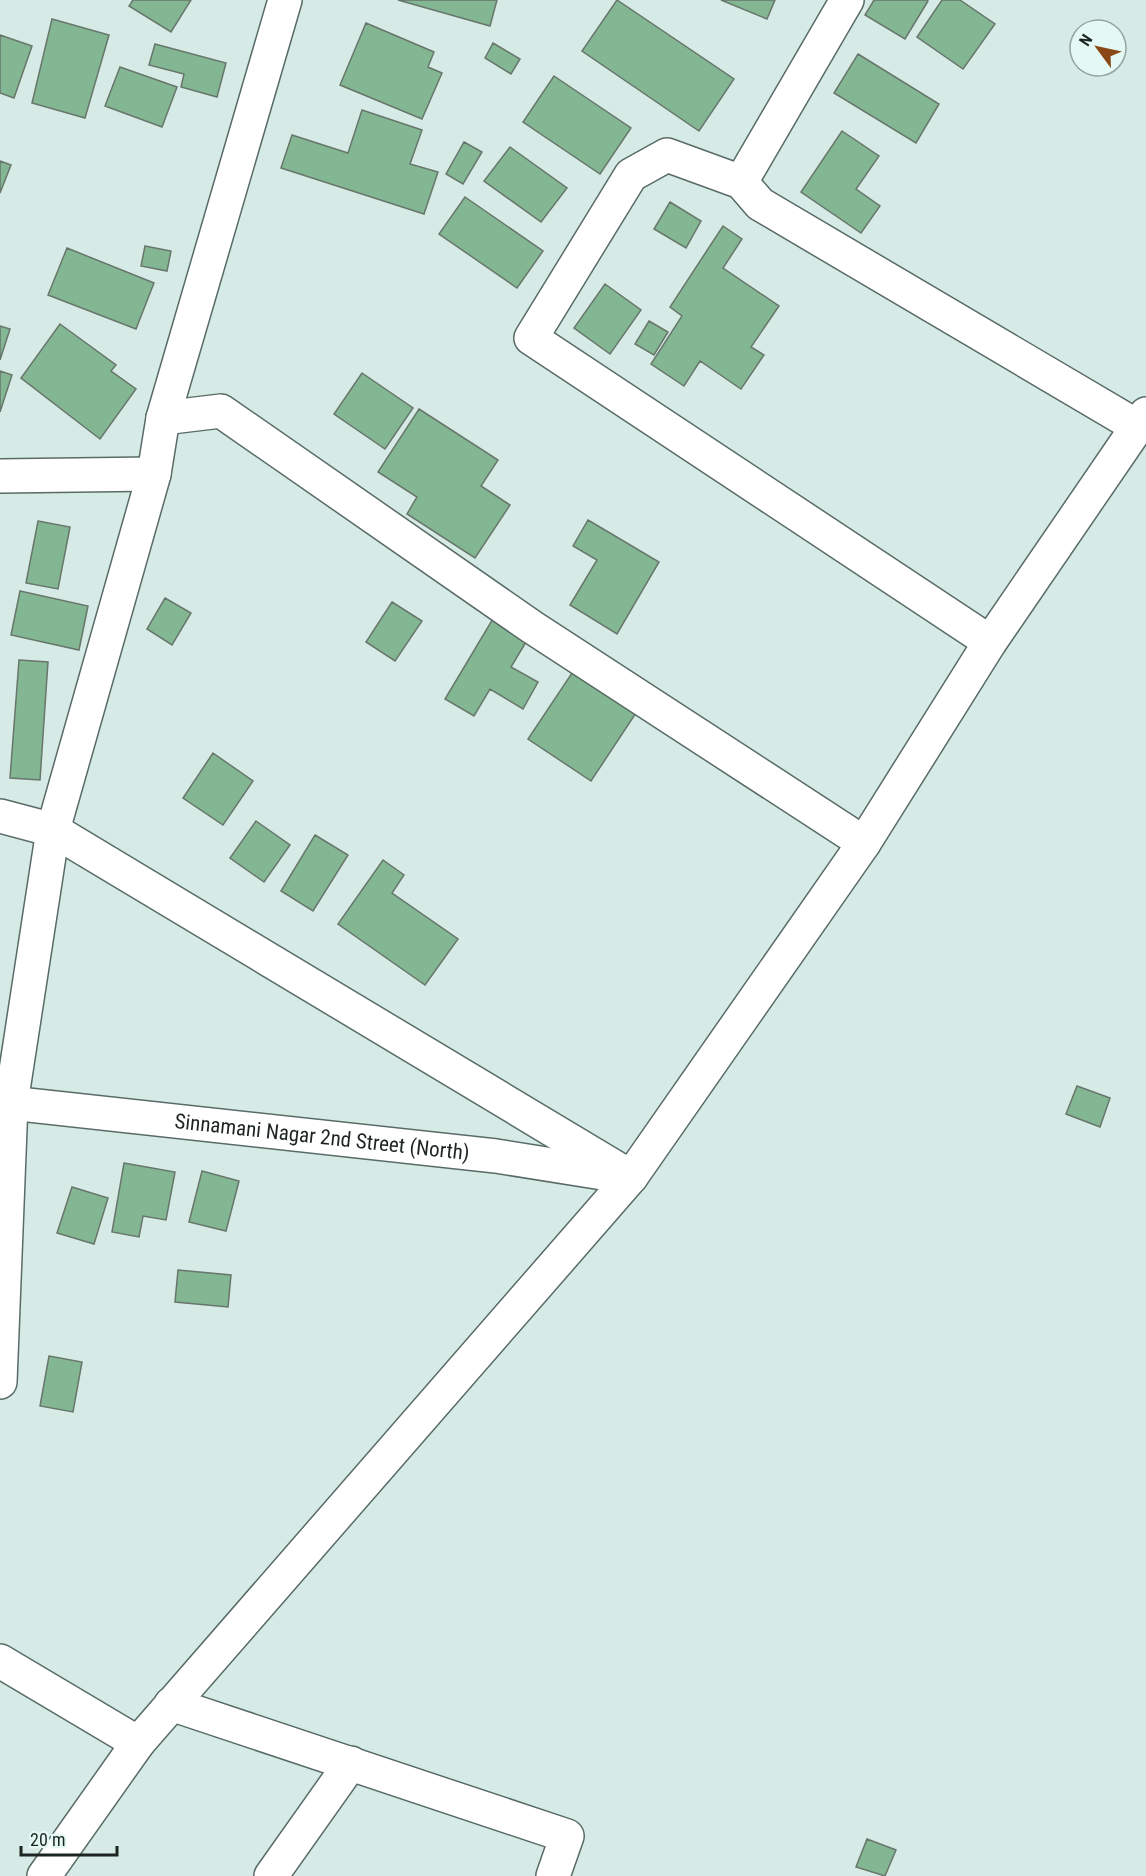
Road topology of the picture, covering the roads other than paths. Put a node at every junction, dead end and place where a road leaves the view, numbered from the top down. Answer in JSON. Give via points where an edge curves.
{"nodes":[{"id":1,"x":285,"y":0,"type":"edge"},
{"id":2,"x":847,"y":0,"type":"edge"},
{"id":3,"x":741,"y":182,"type":"junction"},
{"id":4,"x":163,"y":418,"type":"junction"},
{"id":5,"x":1142,"y":420,"type":"edge"},
{"id":6,"x":154,"y":474,"type":"junction"},
{"id":7,"x":0,"y":476,"type":"edge"},
{"id":8,"x":990,"y":642,"type":"junction"},
{"id":9,"x":0,"y":816,"type":"edge"},
{"id":10,"x":53,"y":830,"type":"junction"},
{"id":11,"x":864,"y":843,"type":"junction"},
{"id":12,"x":6,"y":1102,"type":"edge"},
{"id":13,"x":631,"y":1178,"type":"junction"},
{"id":14,"x":0,"y":1382,"type":"edge"},
{"id":15,"x":0,"y":1661,"type":"edge"},
{"id":16,"x":171,"y":1704,"type":"junction"},
{"id":17,"x":138,"y":1743,"type":"junction"},
{"id":18,"x":351,"y":1763,"type":"junction"},
{"id":19,"x":44,"y":1876,"type":"edge"},
{"id":20,"x":272,"y":1876,"type":"edge"},
{"id":21,"x":553,"y":1876,"type":"edge"}],
"edges":[{"from":1,"to":4,"type":"street"},
{"from":2,"to":3,"type":"street"},
{"from":3,"to":5,"type":"street","via":[[760,204]]},
{"from":3,"to":8,"type":"street","via":[[667,155],[631,175],[531,338]]},
{"from":4,"to":6,"type":"street"},
{"from":4,"to":11,"type":"street","via":[[221,411],[532,627]]},
{"from":5,"to":8,"type":"street"},
{"from":6,"to":7,"type":"street"},
{"from":6,"to":10,"type":"street"},
{"from":8,"to":11,"type":"street"},
{"from":9,"to":10,"type":"street"},
{"from":10,"to":12,"type":"street"},
{"from":10,"to":13,"type":"street"},
{"from":11,"to":13,"type":"street"},
{"from":12,"to":13,"type":"street","name":"Sinnamani Nagar 2nd Street (North)","via":[[496,1156]]},
{"from":12,"to":14,"type":"street"},
{"from":13,"to":16,"type":"street"},
{"from":15,"to":17,"type":"street"},
{"from":16,"to":17,"type":"street"},
{"from":16,"to":18,"type":"street"},
{"from":17,"to":19,"type":"street"},
{"from":18,"to":20,"type":"street"},
{"from":18,"to":21,"type":"street","via":[[567,1836]]}]}
